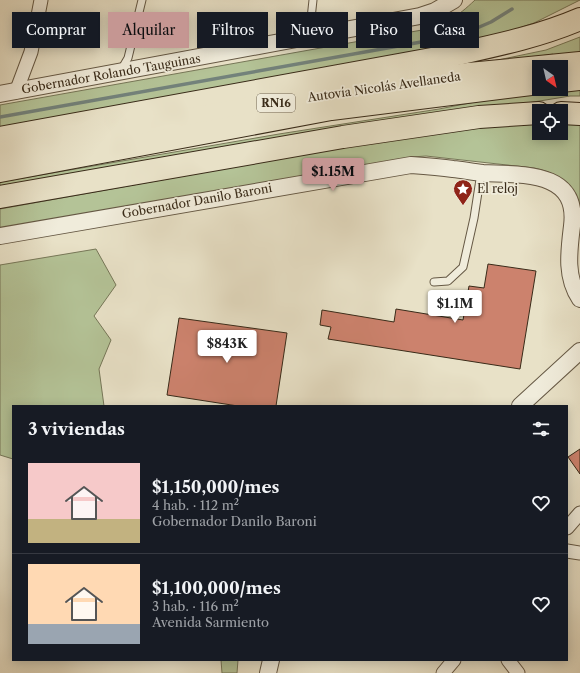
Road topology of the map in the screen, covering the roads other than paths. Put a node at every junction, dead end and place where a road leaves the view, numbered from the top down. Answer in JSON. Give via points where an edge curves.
{"nodes":[{"id":1,"x":42,"y":0,"type":"edge"},
{"id":2,"x":142,"y":0,"type":"edge"},
{"id":3,"x":313,"y":0,"type":"edge"},
{"id":4,"x":454,"y":0,"type":"edge"},
{"id":5,"x":312,"y":12,"type":"edge"},
{"id":6,"x":580,"y":19,"type":"edge"},
{"id":7,"x":348,"y":30,"type":"edge"},
{"id":8,"x":276,"y":44,"type":"edge"},
{"id":9,"x":580,"y":63,"type":"edge"},
{"id":10,"x":568,"y":68,"type":"edge"},
{"id":11,"x":120,"y":72,"type":"junction"},
{"id":12,"x":532,"y":73,"type":"edge"},
{"id":13,"x":568,"y":76,"type":"edge"},
{"id":14,"x":580,"y":79,"type":"edge"},
{"id":15,"x":532,"y":84,"type":"edge"},
{"id":16,"x":16,"y":92,"type":"junction"},
{"id":17,"x":0,"y":94,"type":"edge"},
{"id":18,"x":568,"y":113,"type":"edge"},
{"id":19,"x":532,"y":114,"type":"edge"},
{"id":20,"x":580,"y":114,"type":"edge"},
{"id":21,"x":0,"y":138,"type":"edge"},
{"id":22,"x":0,"y":154,"type":"edge"},
{"id":23,"x":0,"y":171,"type":"edge"},
{"id":24,"x":481,"y":173,"type":"junction"},
{"id":25,"x":0,"y":198,"type":"edge"},
{"id":26,"x":0,"y":236,"type":"edge"},
{"id":27,"x":434,"y":282,"type":"dead end"},
{"id":28,"x":580,"y":299,"type":"edge"},
{"id":29,"x":580,"y":351,"type":"edge"},
{"id":30,"x":521,"y":405,"type":"edge"},
{"id":31,"x":580,"y":513,"type":"edge"},
{"id":32,"x":568,"y":527,"type":"edge"},
{"id":33,"x":568,"y":551,"type":"edge"},
{"id":34,"x":580,"y":554,"type":"edge"},
{"id":35,"x":271,"y":661,"type":"edge"},
{"id":36,"x":453,"y":661,"type":"edge"},
{"id":37,"x":509,"y":661,"type":"edge"},
{"id":38,"x":268,"y":673,"type":"edge"},
{"id":39,"x":443,"y":673,"type":"edge"},
{"id":40,"x":518,"y":673,"type":"edge"}],
"edges":[{"from":1,"to":16,"type":"street","via":[[31,52]]},
{"from":2,"to":11,"type":"lane","via":[[128,58]]},
{"from":3,"to":5,"type":"lane"},
{"from":4,"to":7,"type":"street","name":"Gobernador Rolando Tauguinas","via":[[420,16]]},
{"from":6,"to":21,"type":"highway","via":[[512,42],[448,56]]},
{"from":8,"to":11,"type":"street","name":"Gobernador Rolando Tauguinas"},
{"from":9,"to":10,"type":"highway","name":"Autovía Nicolás Avellaneda","number":"RN16"},
{"from":11,"to":16,"type":"street","name":"Gobernador Rolando Tauguinas"},
{"from":12,"to":22,"type":"highway","name":"Autovía Nicolás Avellaneda","number":"RN16","via":[[469,74],[316,96]]},
{"from":13,"to":14,"type":"highway","name":"Autovía Nicolás Avellaneda","number":"RN16"},
{"from":15,"to":23,"type":"highway","name":"Autovía Nicolás Avellaneda","number":"RN16","via":[[331,109]]},
{"from":16,"to":17,"type":"street","name":"Gobernador Rolando Tauguinas"},
{"from":18,"to":20,"type":"highway"},
{"from":19,"to":25,"type":"highway","via":[[479,118],[344,137]]},
{"from":24,"to":26,"type":"street","name":"Gobernador Danilo Baroni","via":[[411,165]]},
{"from":24,"to":27,"type":"lane","via":[[463,267],[448,282]]},
{"from":24,"to":28,"type":"street","name":"Gobernador Danilo Baroni","via":[[536,176],[547,180],[568,196],[573,213],[570,277]]},
{"from":29,"to":30,"type":"street"},
{"from":31,"to":32,"type":"street"},
{"from":33,"to":34,"type":"street"},
{"from":35,"to":38,"type":"street"},
{"from":36,"to":39,"type":"street"},
{"from":37,"to":40,"type":"street"}]}
